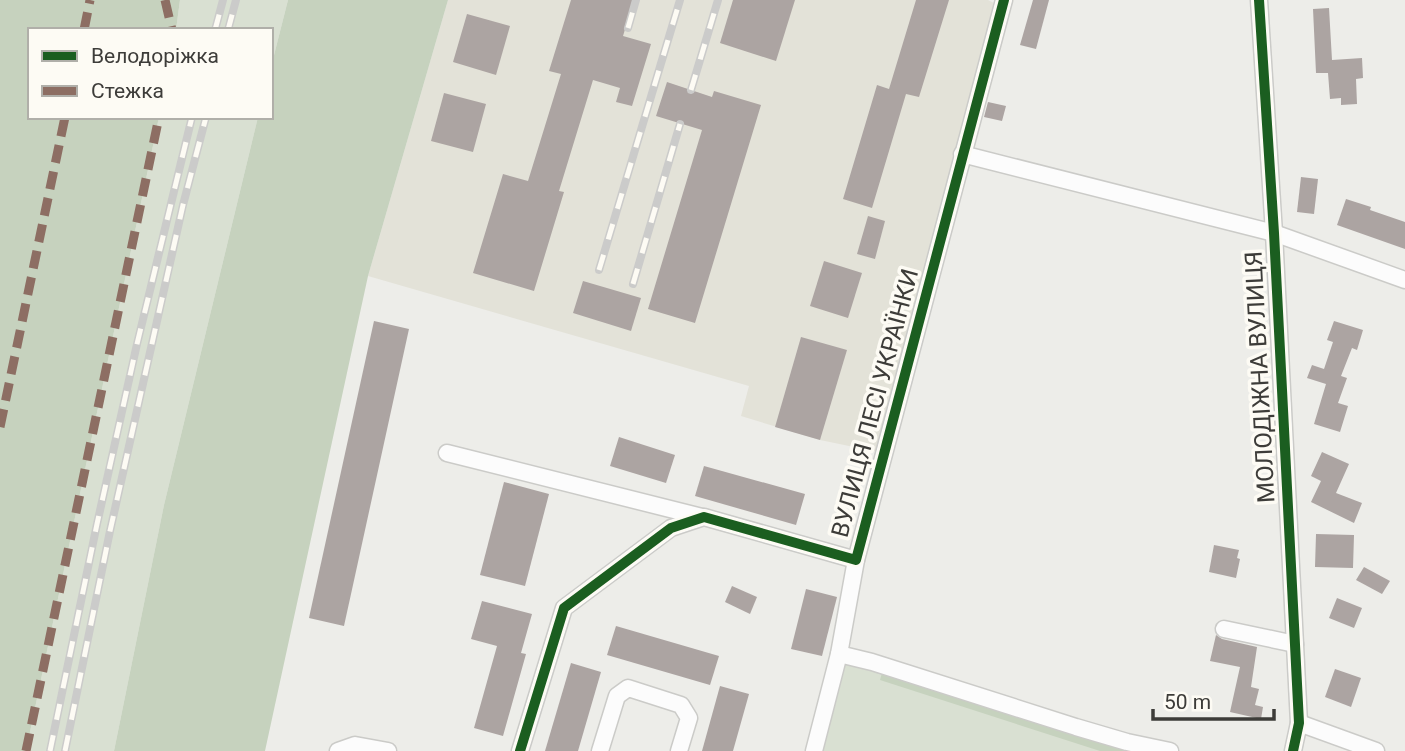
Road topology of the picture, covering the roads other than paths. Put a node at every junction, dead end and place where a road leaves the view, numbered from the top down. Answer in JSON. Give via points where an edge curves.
{"nodes":[{"id":1,"x":1004,"y":0,"type":"edge"},
{"id":2,"x":1259,"y":0,"type":"edge"},
{"id":3,"x":962,"y":154,"type":"junction"},
{"id":4,"x":1274,"y":233,"type":"junction"},
{"id":5,"x":1405,"y":279,"type":"edge"},
{"id":6,"x":447,"y":453,"type":"dead end"},
{"id":7,"x":704,"y":517,"type":"junction"},
{"id":8,"x":856,"y":560,"type":"junction"},
{"id":9,"x":1224,"y":629,"type":"dead end"},
{"id":10,"x":1295,"y":644,"type":"junction"},
{"id":11,"x":839,"y":653,"type":"junction"},
{"id":12,"x":1298,"y":723,"type":"junction"},
{"id":13,"x":338,"y":751,"type":"edge"},
{"id":14,"x":387,"y":751,"type":"edge"},
{"id":15,"x":520,"y":751,"type":"edge"},
{"id":16,"x":600,"y":751,"type":"edge"},
{"id":17,"x":679,"y":751,"type":"edge"},
{"id":18,"x":814,"y":751,"type":"edge"},
{"id":19,"x":1170,"y":751,"type":"edge"},
{"id":20,"x":1293,"y":751,"type":"edge"},
{"id":21,"x":1376,"y":751,"type":"edge"}],
"edges":[{"from":1,"to":3,"type":"street","name":"ВУЛИЦЯ ЛЕСІ УКРАЇНКИ"},
{"from":2,"to":4,"type":"street","name":"МОЛОДІЖНА ВУЛИЦЯ"},
{"from":3,"to":4,"type":"street"},
{"from":3,"to":8,"type":"street","name":"ВУЛИЦЯ ЛЕСІ УКРАЇНКИ"},
{"from":4,"to":5,"type":"street"},
{"from":4,"to":10,"type":"street","name":"МОЛОДІЖНА ВУЛИЦЯ"},
{"from":6,"to":7,"type":"street","name":"ВУЛИЦЯ ЛЕСІ УКРАЇНКИ"},
{"from":7,"to":8,"type":"street","name":"ВУЛИЦЯ ЛЕСІ УКРАЇНКИ"},
{"from":7,"to":15,"type":"street","via":[[671,528],[564,608]]},
{"from":8,"to":11,"type":"street"},
{"from":9,"to":10,"type":"street"},
{"from":10,"to":12,"type":"street","name":"МОЛОДІЖНА ВУЛИЦЯ"},
{"from":11,"to":18,"type":"street"},
{"from":11,"to":19,"type":"street","via":[[1076,727]]},
{"from":12,"to":20,"type":"street","name":"МОЛОДІЖНА ВУЛИЦЯ"},
{"from":12,"to":21,"type":"street"},
{"from":13,"to":14,"type":"street","via":[[355,745]]},
{"from":16,"to":17,"type":"street","via":[[617,695],[628,688],[681,705],[689,718]]}]}
